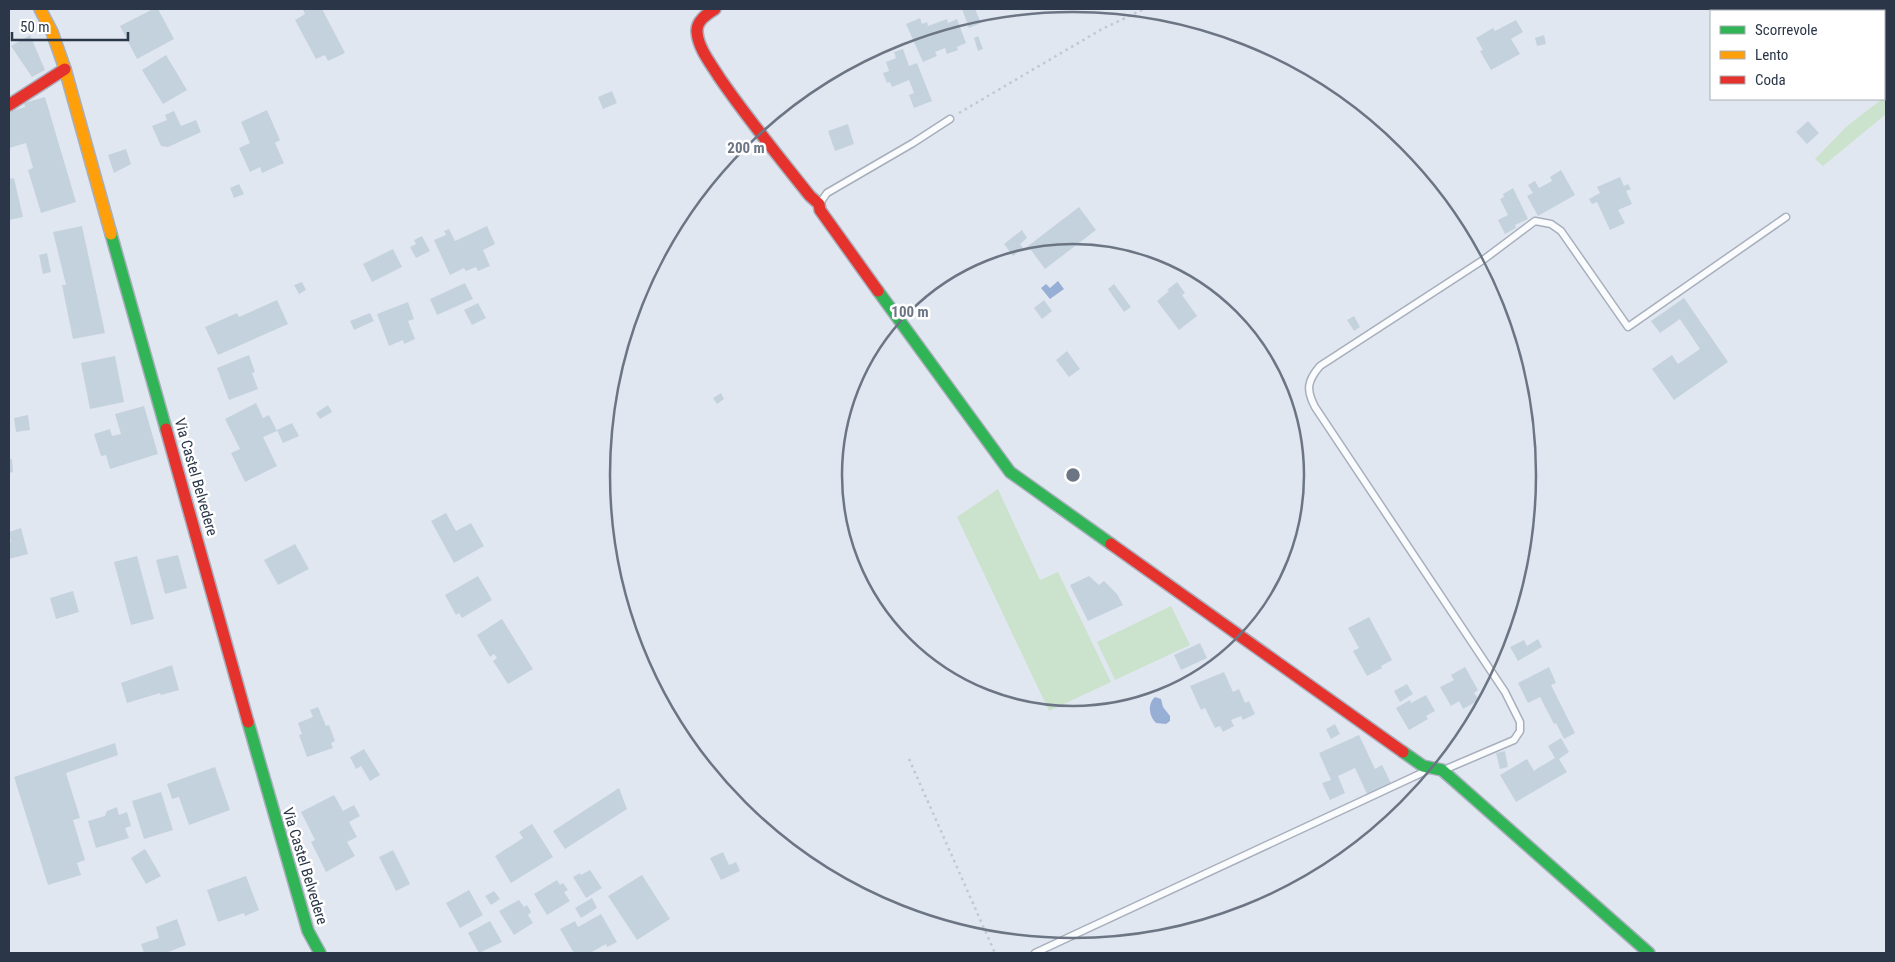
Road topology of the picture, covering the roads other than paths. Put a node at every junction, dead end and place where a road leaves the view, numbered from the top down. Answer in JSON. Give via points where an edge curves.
{"nodes":[{"id":1,"x":40,"y":9,"type":"edge"},
{"id":2,"x":715,"y":9,"type":"edge"},
{"id":3,"x":65,"y":69,"type":"junction"},
{"id":4,"x":9,"y":105,"type":"edge"},
{"id":5,"x":950,"y":119,"type":"road end"},
{"id":6,"x":819,"y":204,"type":"junction"},
{"id":7,"x":1786,"y":217,"type":"dead end"},
{"id":8,"x":1437,"y":769,"type":"junction"},
{"id":9,"x":320,"y":953,"type":"edge"},
{"id":10,"x":1035,"y":953,"type":"edge"},
{"id":11,"x":1649,"y":953,"type":"edge"}],
"edges":[{"from":1,"to":3,"type":"street","name":"Via Castel Belvedere"},
{"from":2,"to":6,"type":"street","via":[[698,24],[699,43],[722,82]]},
{"from":3,"to":4,"type":"street"},
{"from":3,"to":9,"type":"street","name":"Via Castel Belvedere","via":[[308,931]]},
{"from":5,"to":6,"type":"lane","via":[[827,193]]},
{"from":6,"to":8,"type":"street","via":[[820,210],[1010,472],[1423,766]]},
{"from":7,"to":8,"type":"lane","via":[[1628,327],[1561,230],[1535,221],[1483,260],[1320,366],[1311,376],[1310,398],[1315,407],[1505,692],[1520,722],[1520,731],[1514,740],[1447,769]]},
{"from":8,"to":10,"type":"lane"},
{"from":8,"to":11,"type":"street"}]}
